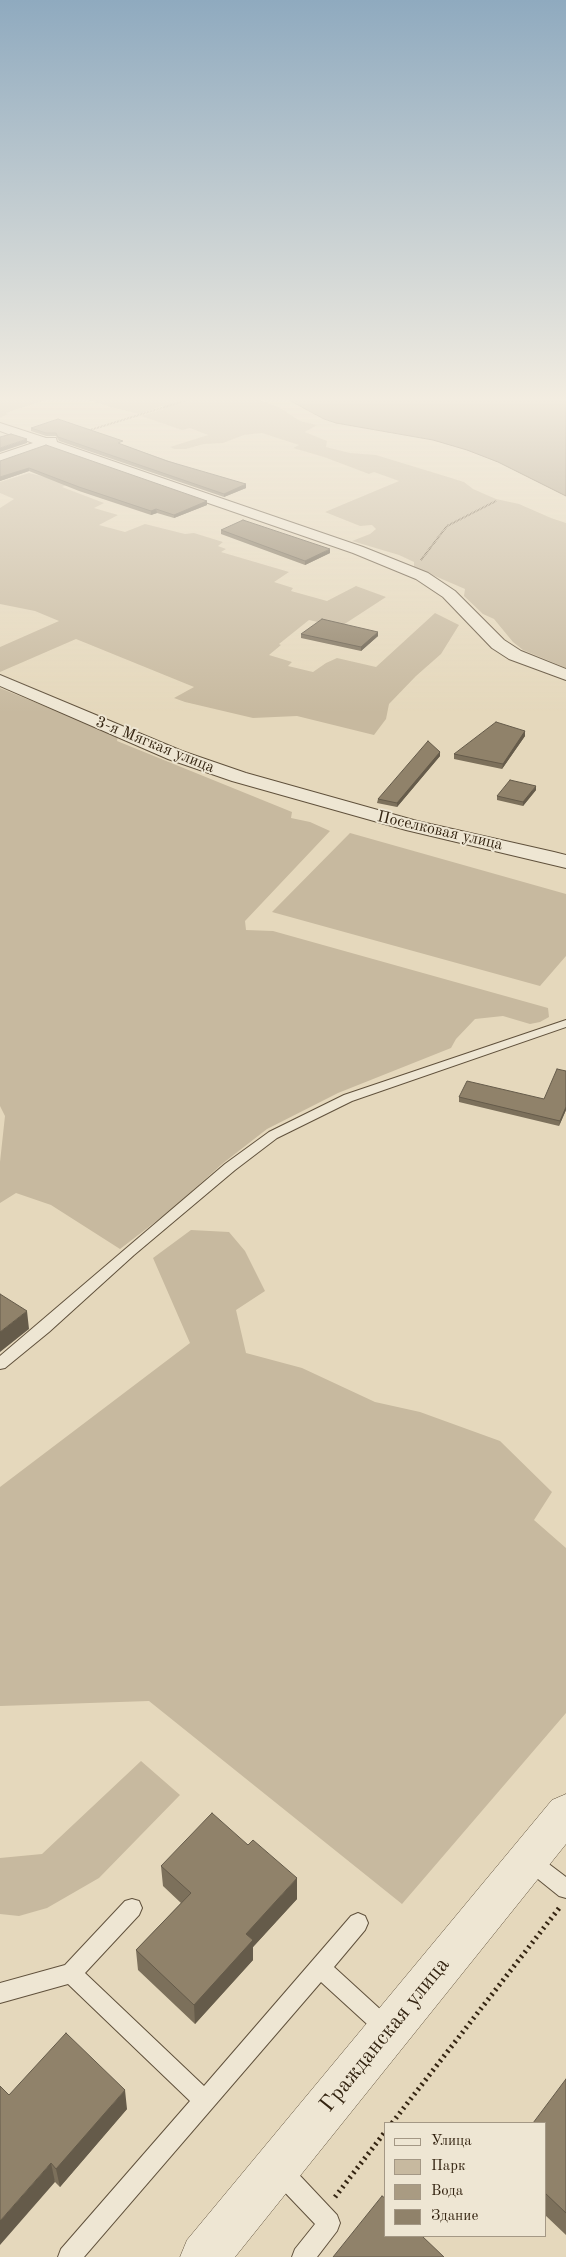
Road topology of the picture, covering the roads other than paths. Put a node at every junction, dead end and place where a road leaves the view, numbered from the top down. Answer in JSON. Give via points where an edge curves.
{"nodes":[{"id":1,"x":219,"y":502,"type":"edge"},
{"id":2,"x":566,"y":675,"type":"edge"},
{"id":3,"x":0,"y":680,"type":"edge"},
{"id":4,"x":314,"y":798,"type":"joint"},
{"id":5,"x":566,"y":862,"type":"edge"},
{"id":6,"x":566,"y":1023,"type":"edge"},
{"id":7,"x":0,"y":1364,"type":"edge"},
{"id":8,"x":566,"y":1813,"type":"edge"},
{"id":9,"x":528,"y":1860,"type":"junction"},
{"id":10,"x":566,"y":1889,"type":"edge"},
{"id":11,"x":132,"y":1908,"type":"dead end"},
{"id":12,"x":358,"y":1923,"type":"dead end"},
{"id":13,"x":320,"y":1968,"type":"junction"},
{"id":14,"x":71,"y":1973,"type":"junction"},
{"id":15,"x":0,"y":1993,"type":"edge"},
{"id":16,"x":389,"y":2030,"type":"junction"},
{"id":17,"x":205,"y":2101,"type":"junction"},
{"id":18,"x":277,"y":2168,"type":"junction"},
{"id":19,"x":69,"y":2257,"type":"edge"},
{"id":20,"x":204,"y":2257,"type":"edge"},
{"id":21,"x":303,"y":2257,"type":"edge"}],
"edges":[{"from":1,"to":2,"type":"street","via":[[412,572],[448,594],[498,644],[515,655]]},
{"from":3,"to":4,"type":"street","name":"3-я Мягкая улица","via":[[176,755]]},
{"from":4,"to":5,"type":"street","name":"Поселковая улица","via":[[413,826]]},
{"from":6,"to":7,"type":"lane","via":[[348,1098],[274,1135],[230,1167]]},
{"from":8,"to":9,"type":"street","name":"Гражданская улица"},
{"from":9,"to":10,"type":"lane"},
{"from":9,"to":16,"type":"street","name":"Гражданская улица"},
{"from":11,"to":14,"type":"lane"},
{"from":12,"to":13,"type":"lane"},
{"from":13,"to":16,"type":"lane"},
{"from":13,"to":17,"type":"lane"},
{"from":14,"to":15,"type":"lane"},
{"from":14,"to":17,"type":"lane"},
{"from":16,"to":18,"type":"street","name":"Гражданская улица"},
{"from":17,"to":19,"type":"lane"},
{"from":18,"to":20,"type":"street","name":"Гражданская улица"},
{"from":18,"to":21,"type":"lane","via":[[329,2223]]}]}
